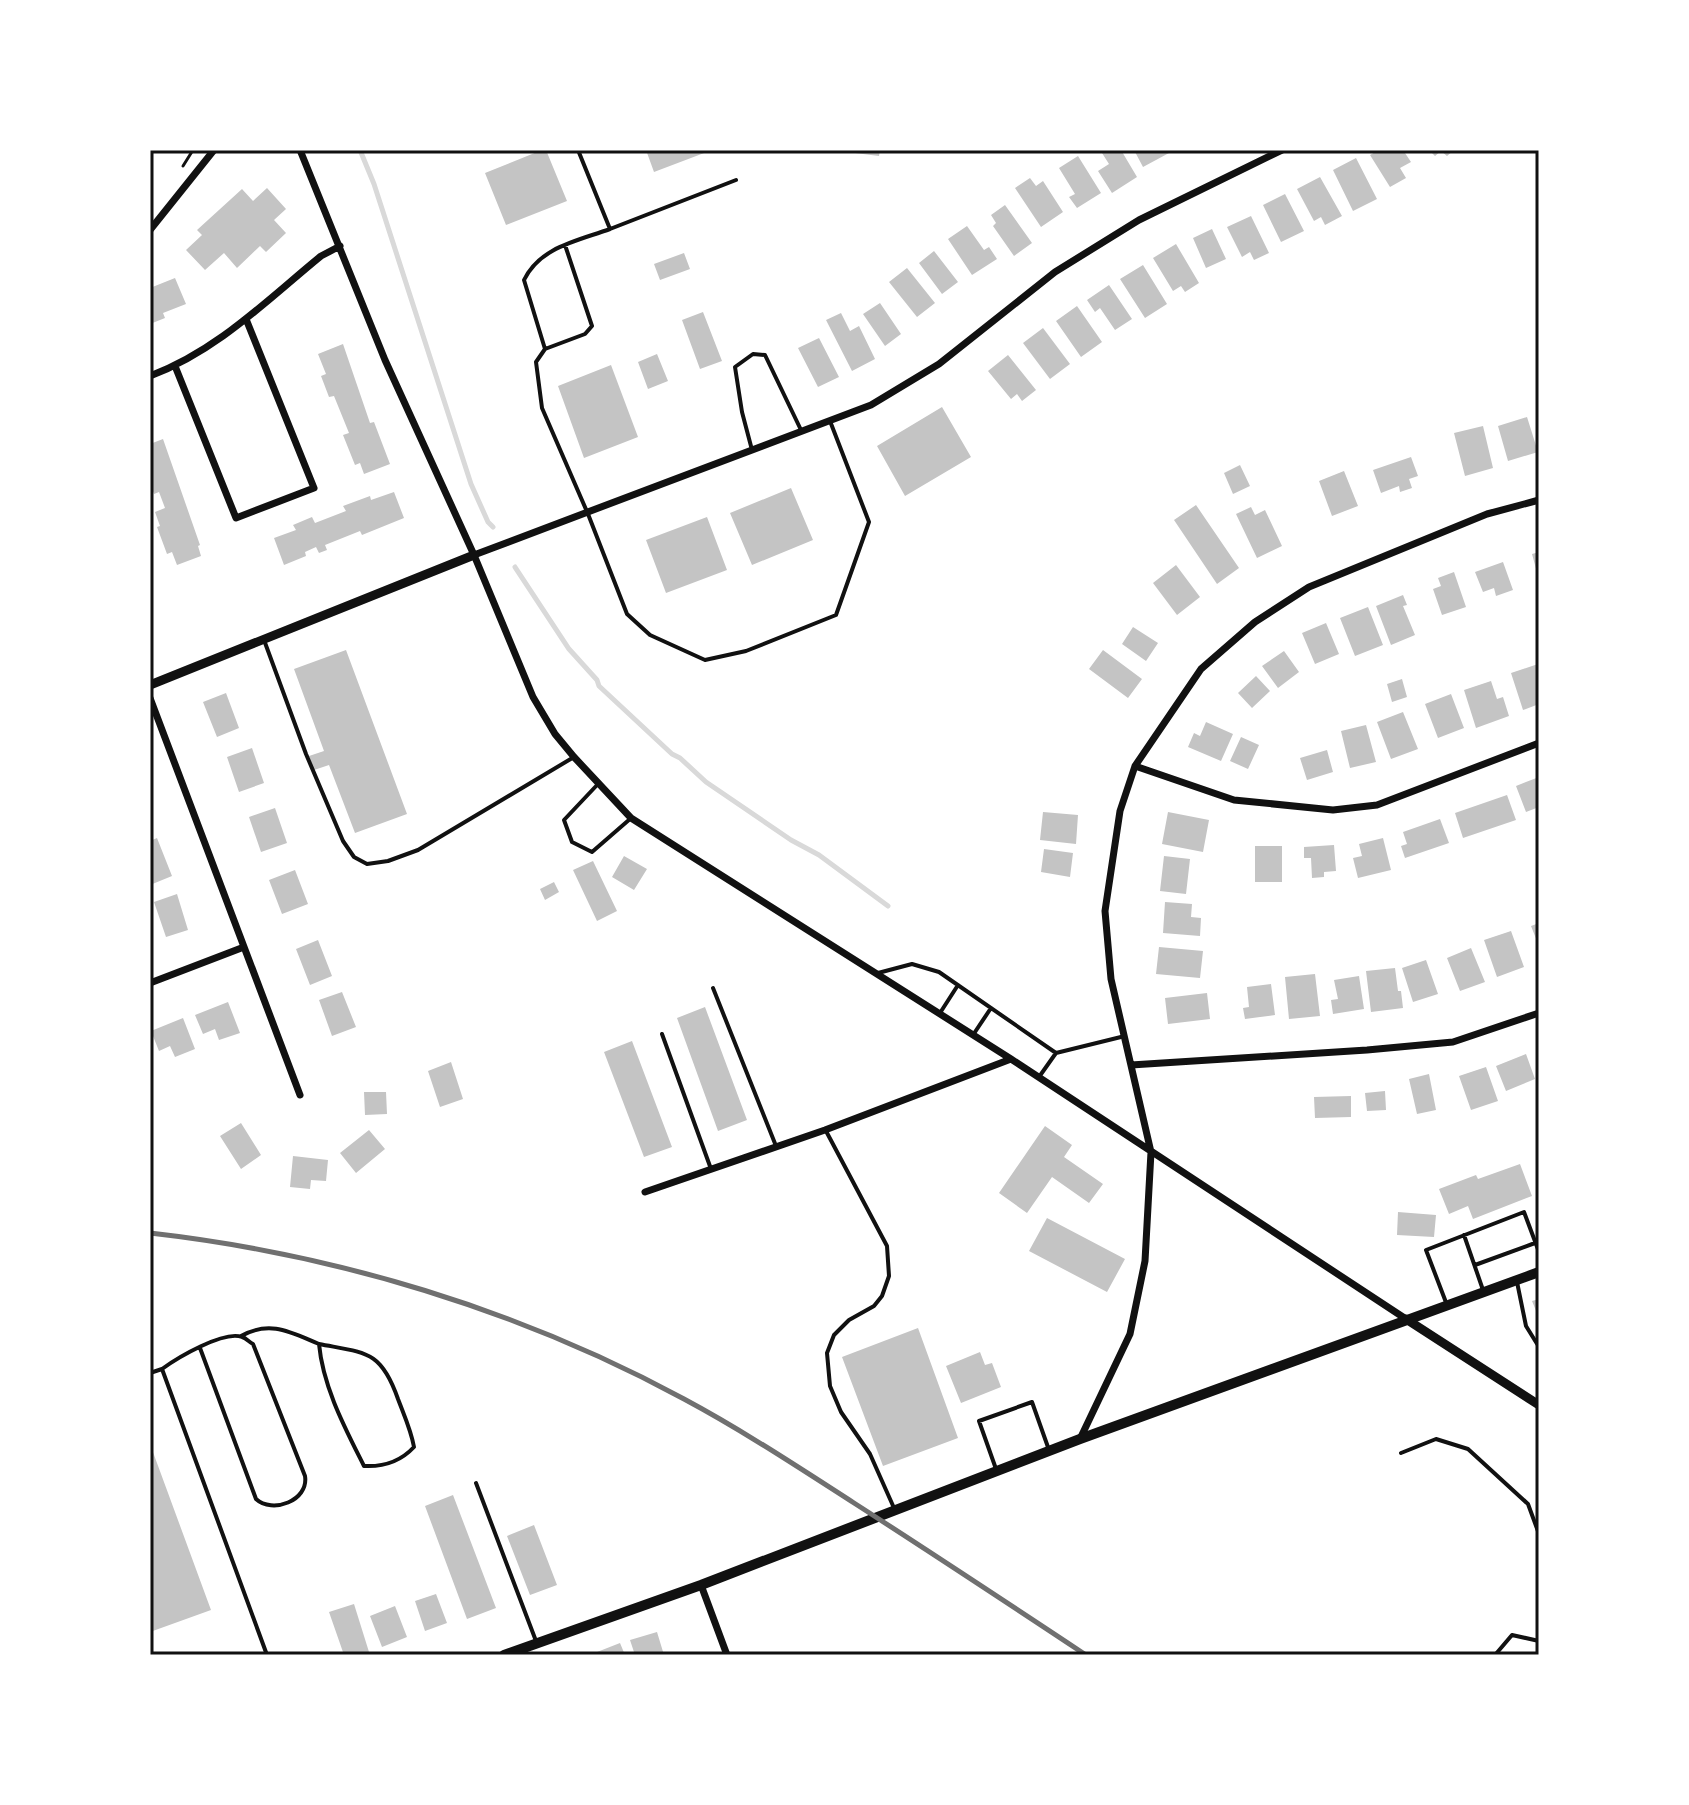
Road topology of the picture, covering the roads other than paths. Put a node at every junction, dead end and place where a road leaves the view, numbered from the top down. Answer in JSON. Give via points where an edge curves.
{"nodes":[{"id":1,"x":214,"y":150,"type":"edge"},
{"id":2,"x":300,"y":150,"type":"edge"},
{"id":3,"x":578,"y":150,"type":"edge"},
{"id":4,"x":1282,"y":150,"type":"edge"},
{"id":5,"x":736,"y":180,"type":"dead end"},
{"id":6,"x":610,"y":229,"type":"junction"},
{"id":7,"x":150,"y":230,"type":"edge"},
{"id":8,"x":565,"y":245,"type":"junction"},
{"id":9,"x":340,"y":246,"type":"junction"},
{"id":10,"x":246,"y":319,"type":"junction"},
{"id":11,"x":545,"y":349,"type":"junction"},
{"id":12,"x":175,"y":366,"type":"junction"},
{"id":13,"x":150,"y":376,"type":"edge"},
{"id":14,"x":830,"y":421,"type":"junction"},
{"id":15,"x":802,"y":432,"type":"junction"},
{"id":16,"x":753,"y":451,"type":"junction"},
{"id":17,"x":1539,"y":500,"type":"edge"},
{"id":18,"x":588,"y":514,"type":"junction"},
{"id":19,"x":474,"y":555,"type":"junction"},
{"id":20,"x":264,"y":640,"type":"junction"},
{"id":21,"x":150,"y":685,"type":"edge"},
{"id":22,"x":150,"y":698,"type":"edge"},
{"id":23,"x":1539,"y":743,"type":"edge"},
{"id":24,"x":574,"y":757,"type":"junction"},
{"id":25,"x":1135,"y":766,"type":"junction"},
{"id":26,"x":598,"y":784,"type":"junction"},
{"id":27,"x":631,"y":818,"type":"junction"},
{"id":28,"x":244,"y":947,"type":"junction"},
{"id":29,"x":878,"y":973,"type":"junction"},
{"id":30,"x":150,"y":983,"type":"edge"},
{"id":31,"x":958,"y":985,"type":"junction"},
{"id":32,"x":713,"y":988,"type":"dead end"},
{"id":33,"x":991,"y":1008,"type":"junction"},
{"id":34,"x":940,"y":1013,"type":"junction"},
{"id":35,"x":1539,"y":1013,"type":"edge"},
{"id":36,"x":662,"y":1034,"type":"dead end"},
{"id":37,"x":973,"y":1035,"type":"junction"},
{"id":38,"x":1125,"y":1036,"type":"junction"},
{"id":39,"x":1056,"y":1053,"type":"junction"},
{"id":40,"x":1011,"y":1059,"type":"junction"},
{"id":41,"x":1131,"y":1065,"type":"junction"},
{"id":42,"x":1039,"y":1077,"type":"junction"},
{"id":43,"x":300,"y":1095,"type":"dead end"},
{"id":44,"x":825,"y":1130,"type":"junction"},
{"id":45,"x":776,"y":1146,"type":"junction"},
{"id":46,"x":1151,"y":1152,"type":"junction"},
{"id":47,"x":711,"y":1169,"type":"junction"},
{"id":48,"x":645,"y":1192,"type":"dead end"},
{"id":49,"x":1464,"y":1235,"type":"junction"},
{"id":50,"x":1535,"y":1243,"type":"junction"},
{"id":51,"x":1539,"y":1252,"type":"edge"},
{"id":52,"x":1475,"y":1265,"type":"junction"},
{"id":53,"x":1539,"y":1272,"type":"edge"},
{"id":54,"x":1516,"y":1280,"type":"junction"},
{"id":55,"x":1484,"y":1292,"type":"junction"},
{"id":56,"x":1448,"y":1306,"type":"junction"},
{"id":57,"x":1406,"y":1319,"type":"junction"},
{"id":58,"x":241,"y":1336,"type":"junction"},
{"id":59,"x":319,"y":1344,"type":"junction"},
{"id":60,"x":1539,"y":1347,"type":"edge"},
{"id":61,"x":200,"y":1348,"type":"junction"},
{"id":62,"x":162,"y":1369,"type":"junction"},
{"id":63,"x":150,"y":1373,"type":"edge"},
{"id":64,"x":1539,"y":1405,"type":"edge"},
{"id":65,"x":1080,"y":1439,"type":"junction"},
{"id":66,"x":1050,"y":1451,"type":"junction"},
{"id":67,"x":1401,"y":1453,"type":"dead end"},
{"id":68,"x":997,"y":1471,"type":"junction"},
{"id":69,"x":476,"y":1483,"type":"dead end"},
{"id":70,"x":895,"y":1510,"type":"junction"},
{"id":71,"x":1539,"y":1534,"type":"edge"},
{"id":72,"x":701,"y":1585,"type":"junction"},
{"id":73,"x":1539,"y":1641,"type":"edge"},
{"id":74,"x":537,"y":1643,"type":"junction"},
{"id":75,"x":267,"y":1655,"type":"edge"},
{"id":76,"x":504,"y":1655,"type":"edge"},
{"id":77,"x":727,"y":1655,"type":"edge"},
{"id":78,"x":1495,"y":1655,"type":"edge"}],
"edges":[{"from":1,"to":7,"type":"street"},
{"from":2,"to":9,"type":"street"},
{"from":3,"to":6,"type":"lane"},
{"from":4,"to":14,"type":"street","via":[[1139,220],[1055,272],[939,364],[871,405]]},
{"from":5,"to":6,"type":"lane"},
{"from":6,"to":8,"type":"lane"},
{"from":8,"to":11,"type":"lane","via":[[548,251],[524,280]]},
{"from":8,"to":11,"type":"lane","via":[[592,326],[585,334]]},
{"from":9,"to":10,"type":"street"},
{"from":9,"to":19,"type":"street","via":[[385,360]]},
{"from":10,"to":12,"type":"street"},
{"from":10,"to":12,"type":"street","via":[[314,488],[236,518]]},
{"from":11,"to":18,"type":"lane","via":[[536,362],[542,408]]},
{"from":12,"to":13,"type":"street"},
{"from":14,"to":15,"type":"street"},
{"from":14,"to":18,"type":"lane","via":[[869,522],[845,591],[836,615],[746,651],[705,660],[650,635],[627,614]]},
{"from":15,"to":16,"type":"street"},
{"from":15,"to":16,"type":"lane","via":[[765,355],[753,354],[735,367]]},
{"from":16,"to":18,"type":"street"},
{"from":17,"to":25,"type":"street","via":[[1487,514],[1309,587],[1255,622],[1201,669]]},
{"from":18,"to":19,"type":"street"},
{"from":19,"to":20,"type":"street"},
{"from":19,"to":24,"type":"street","via":[[533,697]]},
{"from":20,"to":21,"type":"street"},
{"from":20,"to":24,"type":"lane","via":[[343,841],[367,864],[418,850]]},
{"from":22,"to":28,"type":"street"},
{"from":23,"to":25,"type":"street","via":[[1377,805],[1333,810],[1234,800]]},
{"from":24,"to":26,"type":"street"},
{"from":25,"to":38,"type":"street","via":[[1120,811],[1105,911],[1111,979]]},
{"from":26,"to":27,"type":"street"},
{"from":26,"to":27,"type":"lane","via":[[564,820],[572,842],[592,852]]},
{"from":27,"to":29,"type":"street"},
{"from":28,"to":30,"type":"street"},
{"from":28,"to":43,"type":"street"},
{"from":29,"to":31,"type":"lane","via":[[912,964]]},
{"from":29,"to":34,"type":"street"},
{"from":31,"to":33,"type":"lane"},
{"from":31,"to":34,"type":"lane"},
{"from":32,"to":45,"type":"lane"},
{"from":33,"to":37,"type":"lane"},
{"from":33,"to":39,"type":"lane"},
{"from":34,"to":37,"type":"street"},
{"from":35,"to":41,"type":"street","via":[[1453,1042]]},
{"from":36,"to":47,"type":"lane"},
{"from":37,"to":40,"type":"street"},
{"from":38,"to":39,"type":"lane"},
{"from":38,"to":41,"type":"street"},
{"from":39,"to":42,"type":"lane"},
{"from":40,"to":42,"type":"street"},
{"from":40,"to":44,"type":"street"},
{"from":41,"to":46,"type":"street"},
{"from":42,"to":46,"type":"street"},
{"from":44,"to":45,"type":"street"},
{"from":44,"to":70,"type":"lane","via":[[887,1246],[889,1276],[874,1306],[834,1335],[827,1353],[830,1386]]},
{"from":45,"to":47,"type":"street"},
{"from":46,"to":57,"type":"street"},
{"from":46,"to":65,"type":"street","via":[[1145,1261],[1130,1334]]},
{"from":47,"to":48,"type":"street"},
{"from":49,"to":50,"type":"lane","via":[[1524,1212]]},
{"from":49,"to":52,"type":"lane"},
{"from":49,"to":56,"type":"lane","via":[[1426,1250]]},
{"from":50,"to":51,"type":"lane"},
{"from":50,"to":52,"type":"lane"},
{"from":52,"to":55,"type":"lane"},
{"from":53,"to":54,"type":"main road"},
{"from":54,"to":55,"type":"main road"},
{"from":54,"to":60,"type":"lane","via":[[1526,1326]]},
{"from":55,"to":56,"type":"main road"},
{"from":56,"to":57,"type":"main road"},
{"from":57,"to":64,"type":"street"},
{"from":57,"to":65,"type":"main road"},
{"from":58,"to":59,"type":"lane","via":[[256,1328],[275,1328]]},
{"from":58,"to":61,"type":"lane"},
{"from":58,"to":61,"type":"lane","via":[[253,1344],[305,1476],[302,1495],[273,1507],[256,1499]]},
{"from":59,"to":59,"type":"lane","via":[[326,1384],[364,1466],[376,1467],[406,1455],[414,1447],[411,1430],[391,1376],[359,1352]]},
{"from":61,"to":62,"type":"lane"},
{"from":62,"to":63,"type":"lane"},
{"from":62,"to":75,"type":"lane"},
{"from":65,"to":66,"type":"main road"},
{"from":66,"to":68,"type":"main road"},
{"from":66,"to":68,"type":"lane","via":[[1032,1402],[979,1421]]},
{"from":67,"to":71,"type":"lane","via":[[1436,1439],[1468,1449],[1528,1504]]},
{"from":68,"to":70,"type":"main road"},
{"from":69,"to":74,"type":"lane"},
{"from":70,"to":72,"type":"main road"},
{"from":72,"to":74,"type":"main road"},
{"from":72,"to":77,"type":"street"},
{"from":73,"to":78,"type":"lane","via":[[1512,1635]]},
{"from":74,"to":76,"type":"main road"}]}
